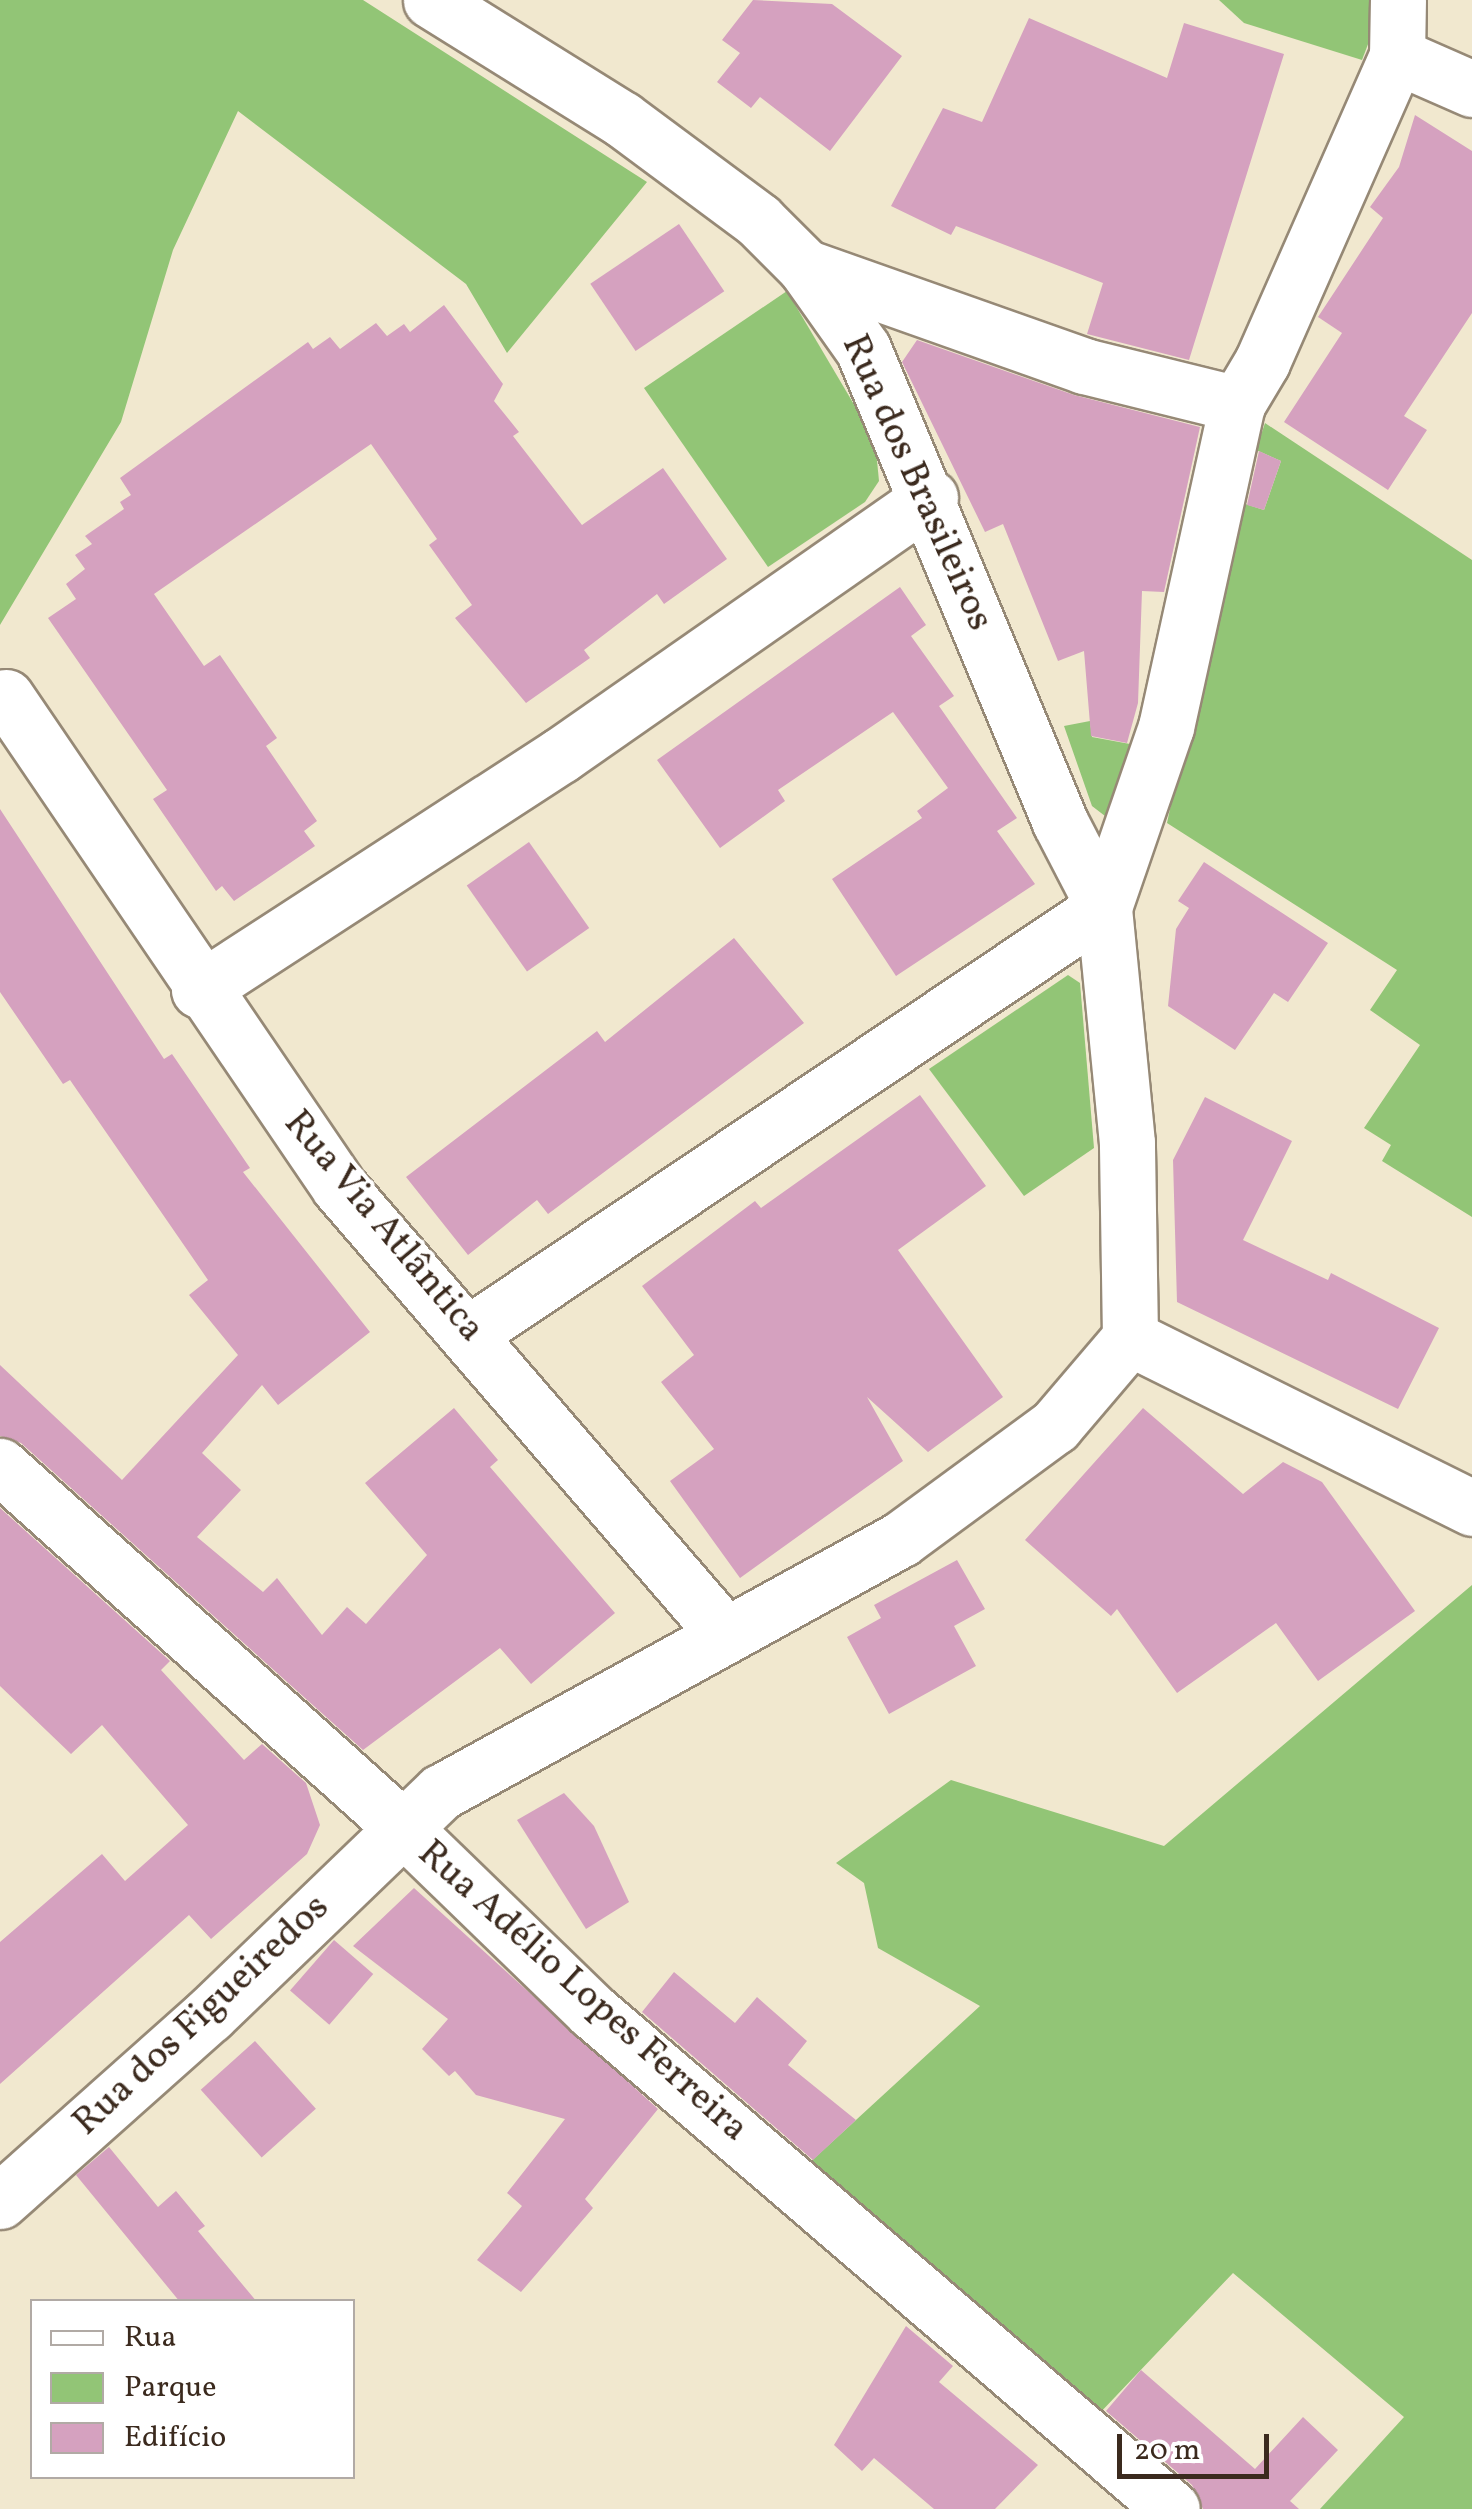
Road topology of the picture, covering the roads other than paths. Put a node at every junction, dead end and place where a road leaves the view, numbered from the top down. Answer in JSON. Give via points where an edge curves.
{"nodes":[{"id":1,"x":431,"y":0,"type":"edge"},
{"id":2,"x":1398,"y":0,"type":"edge"},
{"id":3,"x":1397,"y":56,"type":"junction"},
{"id":4,"x":1472,"y":89,"type":"edge"},
{"id":5,"x":806,"y":267,"type":"junction"},
{"id":6,"x":1236,"y":404,"type":"junction"},
{"id":7,"x":930,"y":498,"type":"junction"},
{"id":8,"x":6,"y":697,"type":"dead end"},
{"id":9,"x":1104,"y":908,"type":"junction"},
{"id":10,"x":199,"y":990,"type":"junction"},
{"id":11,"x":470,"y":1332,"type":"junction"},
{"id":12,"x":1130,"y":1338,"type":"junction"},
{"id":13,"x":0,"y":1466,"type":"edge"},
{"id":14,"x":1472,"y":1508,"type":"edge"},
{"id":15,"x":724,"y":1633,"type":"junction"},
{"id":16,"x":402,"y":1827,"type":"junction"},
{"id":17,"x":0,"y":2201,"type":"edge"},
{"id":18,"x":1172,"y":2509,"type":"edge"}],
"edges":[{"from":1,"to":5,"type":"street","name":"Rua dos Brasileiros","via":[[622,119],[758,220]]},
{"from":2,"to":3,"type":"street"},
{"from":3,"to":4,"type":"street"},
{"from":3,"to":6,"type":"street","via":[[1262,362]]},
{"from":5,"to":6,"type":"street","via":[[1084,366]]},
{"from":5,"to":7,"type":"street","name":"Rua dos Brasileiros","via":[[863,349]]},
{"from":6,"to":9,"type":"street","via":[[1166,727]]},
{"from":7,"to":9,"type":"street","name":"Rua dos Brasileiros","via":[[1060,822]]},
{"from":7,"to":10,"type":"street","via":[[560,754]]},
{"from":8,"to":10,"type":"street","name":"Rua Via Atlântica"},
{"from":9,"to":11,"type":"street"},
{"from":9,"to":12,"type":"street","via":[[1128,1143]]},
{"from":10,"to":11,"type":"street","name":"Rua Via Atlântica","via":[[339,1187]]},
{"from":11,"to":15,"type":"street","name":"Rua Via Atlântica"},
{"from":12,"to":14,"type":"street"},
{"from":12,"to":15,"type":"street","name":"Rua dos Figueiredos","via":[[1054,1426],[901,1539]]},
{"from":13,"to":16,"type":"street","name":"Rua Adélio Lopes Ferreira"},
{"from":15,"to":16,"type":"street","name":"Rua dos Figueiredos","via":[[441,1792]]},
{"from":16,"to":17,"type":"street","name":"Rua dos Figueiredos","via":[[210,2015]]},
{"from":16,"to":18,"type":"street","name":"Rua Adélio Lopes Ferreira","via":[[592,2011]]}]}
